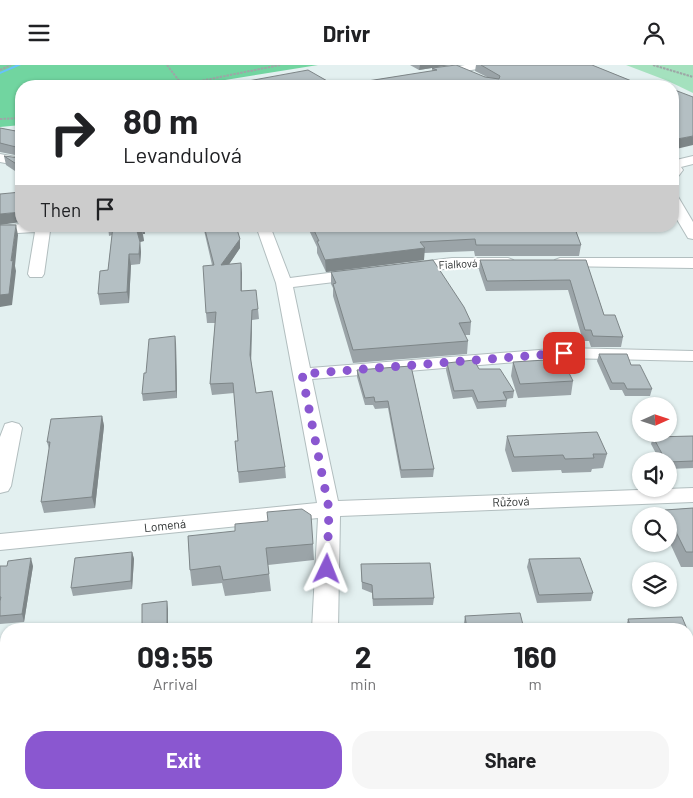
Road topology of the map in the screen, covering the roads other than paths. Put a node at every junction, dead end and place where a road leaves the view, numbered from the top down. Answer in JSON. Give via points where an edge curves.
{"nodes":[{"id":1,"x":483,"y":65,"type":"edge"},
{"id":2,"x":455,"y":67,"type":"edge"},
{"id":3,"x":421,"y":75,"type":"edge"},
{"id":4,"x":473,"y":76,"type":"edge"},
{"id":5,"x":0,"y":158,"type":"edge"},
{"id":6,"x":693,"y":160,"type":"edge"},
{"id":7,"x":15,"y":161,"type":"edge"},
{"id":8,"x":679,"y":163,"type":"edge"},
{"id":9,"x":679,"y":210,"type":"edge"},
{"id":10,"x":15,"y":229,"type":"edge"},
{"id":11,"x":0,"y":230,"type":"edge"},
{"id":12,"x":49,"y":232,"type":"edge"},
{"id":13,"x":264,"y":232,"type":"edge"},
{"id":14,"x":693,"y":235,"type":"edge"},
{"id":15,"x":520,"y":263,"type":"edge"},
{"id":16,"x":548,"y":263,"type":"edge"},
{"id":17,"x":693,"y":263,"type":"edge"},
{"id":18,"x":393,"y":270,"type":"edge"},
{"id":19,"x":373,"y":273,"type":"edge"},
{"id":20,"x":36,"y":274,"type":"dead end"},
{"id":21,"x":284,"y":283,"type":"junction"},
{"id":22,"x":693,"y":356,"type":"edge"},
{"id":23,"x":302,"y":374,"type":"junction"},
{"id":24,"x":12,"y":428,"type":"dead end"},
{"id":25,"x":0,"y":486,"type":"edge"},
{"id":26,"x":693,"y":495,"type":"edge"},
{"id":27,"x":329,"y":509,"type":"junction"},
{"id":28,"x":0,"y":542,"type":"edge"},
{"id":29,"x":326,"y":623,"type":"edge"}],
"edges":[{"from":1,"to":2,"type":"street"},
{"from":2,"to":3,"type":"street"},
{"from":2,"to":4,"type":"street"},
{"from":5,"to":7,"type":"street"},
{"from":6,"to":8,"type":"street"},
{"from":9,"to":14,"type":"street"},
{"from":10,"to":11,"type":"street"},
{"from":12,"to":20,"type":"street"},
{"from":13,"to":21,"type":"street"},
{"from":15,"to":18,"type":"street","name":"Fialková","via":[[452,263]]},
{"from":16,"to":17,"type":"street"},
{"from":19,"to":21,"type":"street"},
{"from":21,"to":23,"type":"street"},
{"from":22,"to":23,"type":"street","via":[[564,353]]},
{"from":23,"to":27,"type":"street"},
{"from":24,"to":25,"type":"street"},
{"from":26,"to":27,"type":"street","name":"Růžová"},
{"from":27,"to":28,"type":"street","name":"Lomená"},
{"from":27,"to":29,"type":"street"}]}
